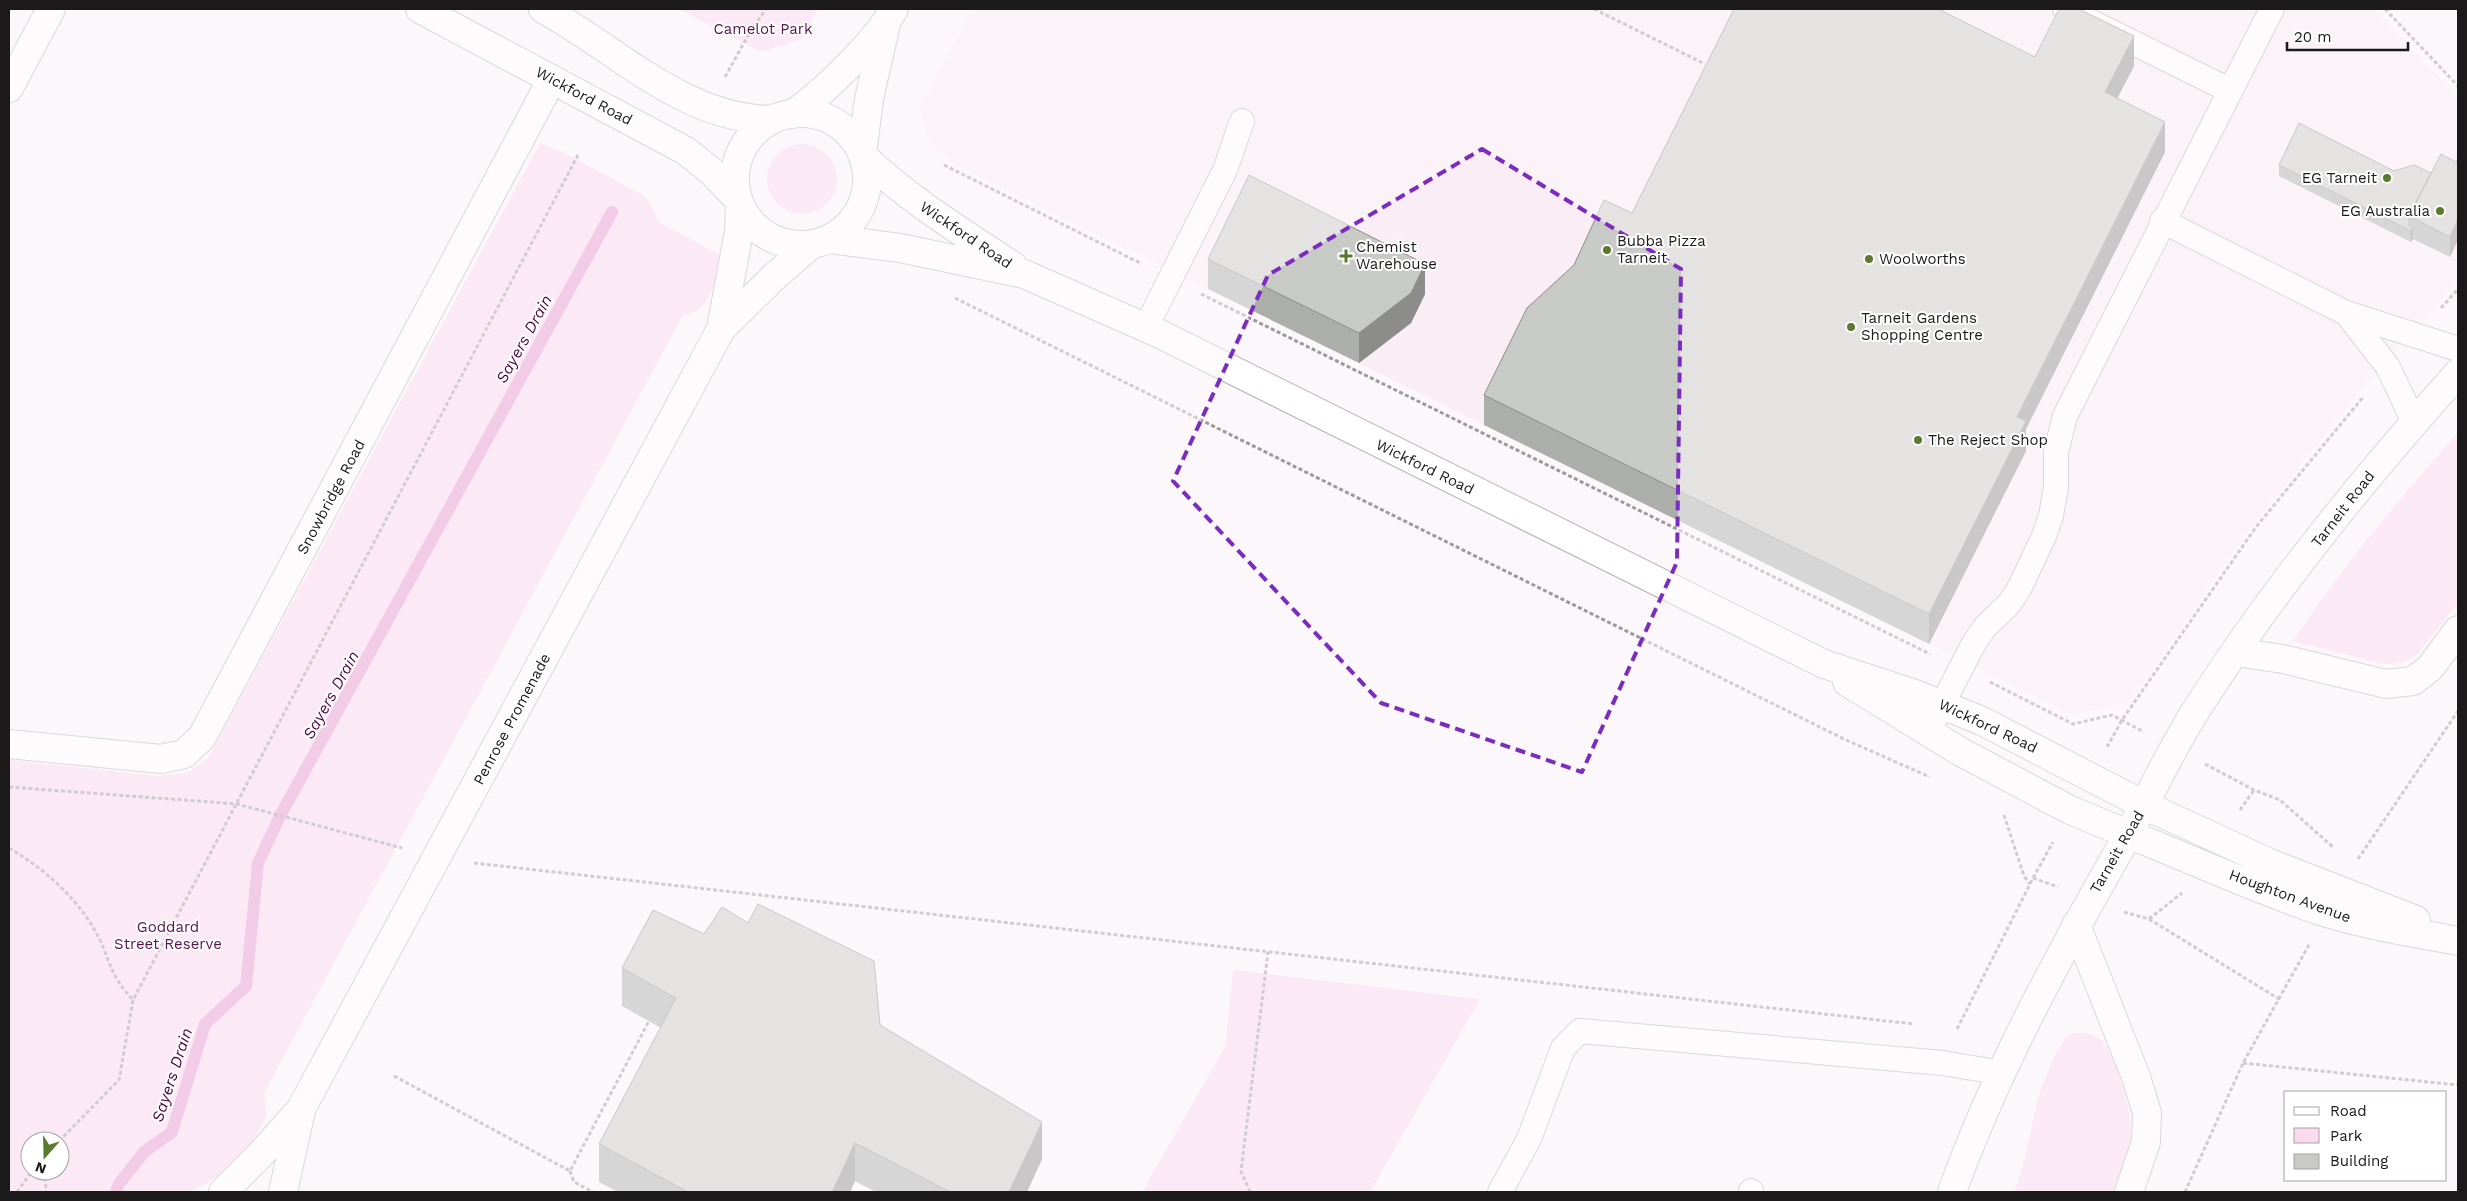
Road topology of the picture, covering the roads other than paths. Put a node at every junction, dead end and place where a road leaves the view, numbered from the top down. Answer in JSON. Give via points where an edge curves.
{"nodes":[{"id":1,"x":51,"y":9,"type":"edge"},
{"id":2,"x":420,"y":9,"type":"edge"},
{"id":3,"x":543,"y":9,"type":"edge"},
{"id":4,"x":2065,"y":9,"type":"edge"},
{"id":5,"x":2272,"y":9,"type":"edge"},
{"id":6,"x":890,"y":16,"type":"edge"},
{"id":7,"x":552,"y":78,"type":"junction"},
{"id":8,"x":9,"y":88,"type":"edge"},
{"id":9,"x":2229,"y":90,"type":"junction"},
{"id":10,"x":783,"y":117,"type":"junction"},
{"id":11,"x":1242,"y":121,"type":"dead end"},
{"id":12,"x":862,"y":155,"type":"junction"},
{"id":13,"x":739,"y":202,"type":"junction"},
{"id":14,"x":2162,"y":221,"type":"junction"},
{"id":15,"x":820,"y":242,"type":"junction"},
{"id":16,"x":1024,"y":274,"type":"junction"},
{"id":17,"x":2346,"y":313,"type":"junction"},
{"id":18,"x":1146,"y":328,"type":"junction"},
{"id":19,"x":721,"y":329,"type":"junction"},
{"id":20,"x":2458,"y":349,"type":"edge"},
{"id":21,"x":2458,"y":373,"type":"edge"},
{"id":22,"x":2414,"y":422,"type":"junction"},
{"id":23,"x":2458,"y":630,"type":"edge"},
{"id":24,"x":2236,"y":652,"type":"junction"},
{"id":25,"x":1824,"y":664,"type":"junction"},
{"id":26,"x":1942,"y":704,"type":"junction"},
{"id":27,"x":1928,"y":732,"type":"junction"},
{"id":28,"x":9,"y":744,"type":"edge"},
{"id":29,"x":2144,"y":805,"type":"junction"},
{"id":30,"x":2128,"y":834,"type":"junction"},
{"id":31,"x":2076,"y":925,"type":"junction"},
{"id":32,"x":2458,"y":940,"type":"edge"},
{"id":33,"x":2002,"y":1073,"type":"junction"},
{"id":34,"x":301,"y":1109,"type":"junction"},
{"id":35,"x":223,"y":1192,"type":"edge"},
{"id":36,"x":283,"y":1192,"type":"edge"},
{"id":37,"x":1500,"y":1192,"type":"edge"},
{"id":38,"x":1952,"y":1192,"type":"edge"},
{"id":39,"x":2129,"y":1192,"type":"edge"}],
"edges":[{"from":1,"to":8,"type":"street"},
{"from":2,"to":7,"type":"street","name":"Wickford Road"},
{"from":3,"to":10,"type":"street","via":[[588,34],[682,97],[708,109],[758,120]]},
{"from":4,"to":9,"type":"lane"},
{"from":5,"to":9,"type":"lane"},
{"from":6,"to":10,"type":"street","via":[[814,99]]},
{"from":6,"to":12,"type":"street","via":[[869,99]]},
{"from":7,"to":13,"type":"street","name":"Wickford Road","via":[[686,151],[712,171]]},
{"from":7,"to":28,"type":"street","name":"Snowbridge Road","via":[[202,737],[184,754],[161,759]]},
{"from":9,"to":14,"type":"lane"},
{"from":10,"to":12,"type":"street","via":[[814,115],[839,126],[858,145]]},
{"from":10,"to":13,"type":"street","via":[[752,134],[739,156],[735,174]]},
{"from":11,"to":18,"type":"lane","via":[[1225,170]]},
{"from":12,"to":15,"type":"street","via":[[867,180],[862,204],[849,225]]},
{"from":12,"to":16,"type":"street","name":"Wickford Road","via":[[892,184]]},
{"from":13,"to":15,"type":"street","via":[[753,224],[770,238],[792,244]]},
{"from":13,"to":19,"type":"street","name":"Penrose Promenade","via":[[739,231]]},
{"from":14,"to":17,"type":"lane"},
{"from":14,"to":26,"type":"lane","via":[[2065,416],[2056,452],[2052,516],[2044,536],[2019,589],[2009,604],[1984,627]]},
{"from":15,"to":16,"type":"street","name":"Wickford Road","via":[[900,248]]},
{"from":15,"to":19,"type":"street","name":"Penrose Promenade","via":[[774,277]]},
{"from":16,"to":18,"type":"street","name":"Wickford Road"},
{"from":17,"to":20,"type":"lane"},
{"from":17,"to":22,"type":"lane","via":[[2388,367]]},
{"from":18,"to":25,"type":"street","name":"Wickford Road"},
{"from":19,"to":34,"type":"street","name":"Penrose Promenade"},
{"from":21,"to":22,"type":"street","name":"Tarneit Road"},
{"from":22,"to":24,"type":"street","name":"Tarneit Road","via":[[2300,563]]},
{"from":23,"to":24,"type":"street","via":[[2430,668],[2413,682],[2386,684],[2283,659]]},
{"from":24,"to":29,"type":"street","name":"Tarneit Road","via":[[2174,748]]},
{"from":25,"to":26,"type":"street","name":"Wickford Road"},
{"from":25,"to":27,"type":"street","name":"Wickford Road","via":[[1862,692]]},
{"from":26,"to":27,"type":"lane"},
{"from":26,"to":29,"type":"street","name":"Wickford Road","via":[[1982,721]]},
{"from":27,"to":30,"type":"street","name":"Wickford Road","via":[[2070,810]]},
{"from":29,"to":30,"type":"street","name":"Tarneit Road"},
{"from":29,"to":32,"type":"street","name":"Houghton Avenue","via":[[2272,864],[2411,917]]},
{"from":30,"to":31,"type":"street","name":"Tarneit Road"},
{"from":30,"to":32,"type":"street","name":"Houghton Avenue","via":[[2276,895],[2327,912]]},
{"from":31,"to":33,"type":"street","name":"Tarneit Road"},
{"from":31,"to":39,"type":"street","via":[[2147,1113],[2146,1142]]},
{"from":33,"to":37,"type":"lane","via":[[1943,1063],[1580,1031],[1563,1048],[1529,1139]]},
{"from":33,"to":38,"type":"street","name":"Tarneit Road"},
{"from":34,"to":35,"type":"street","name":"Penrose Promenade"},
{"from":34,"to":36,"type":"street","name":"Penrose Promenade"}]}
